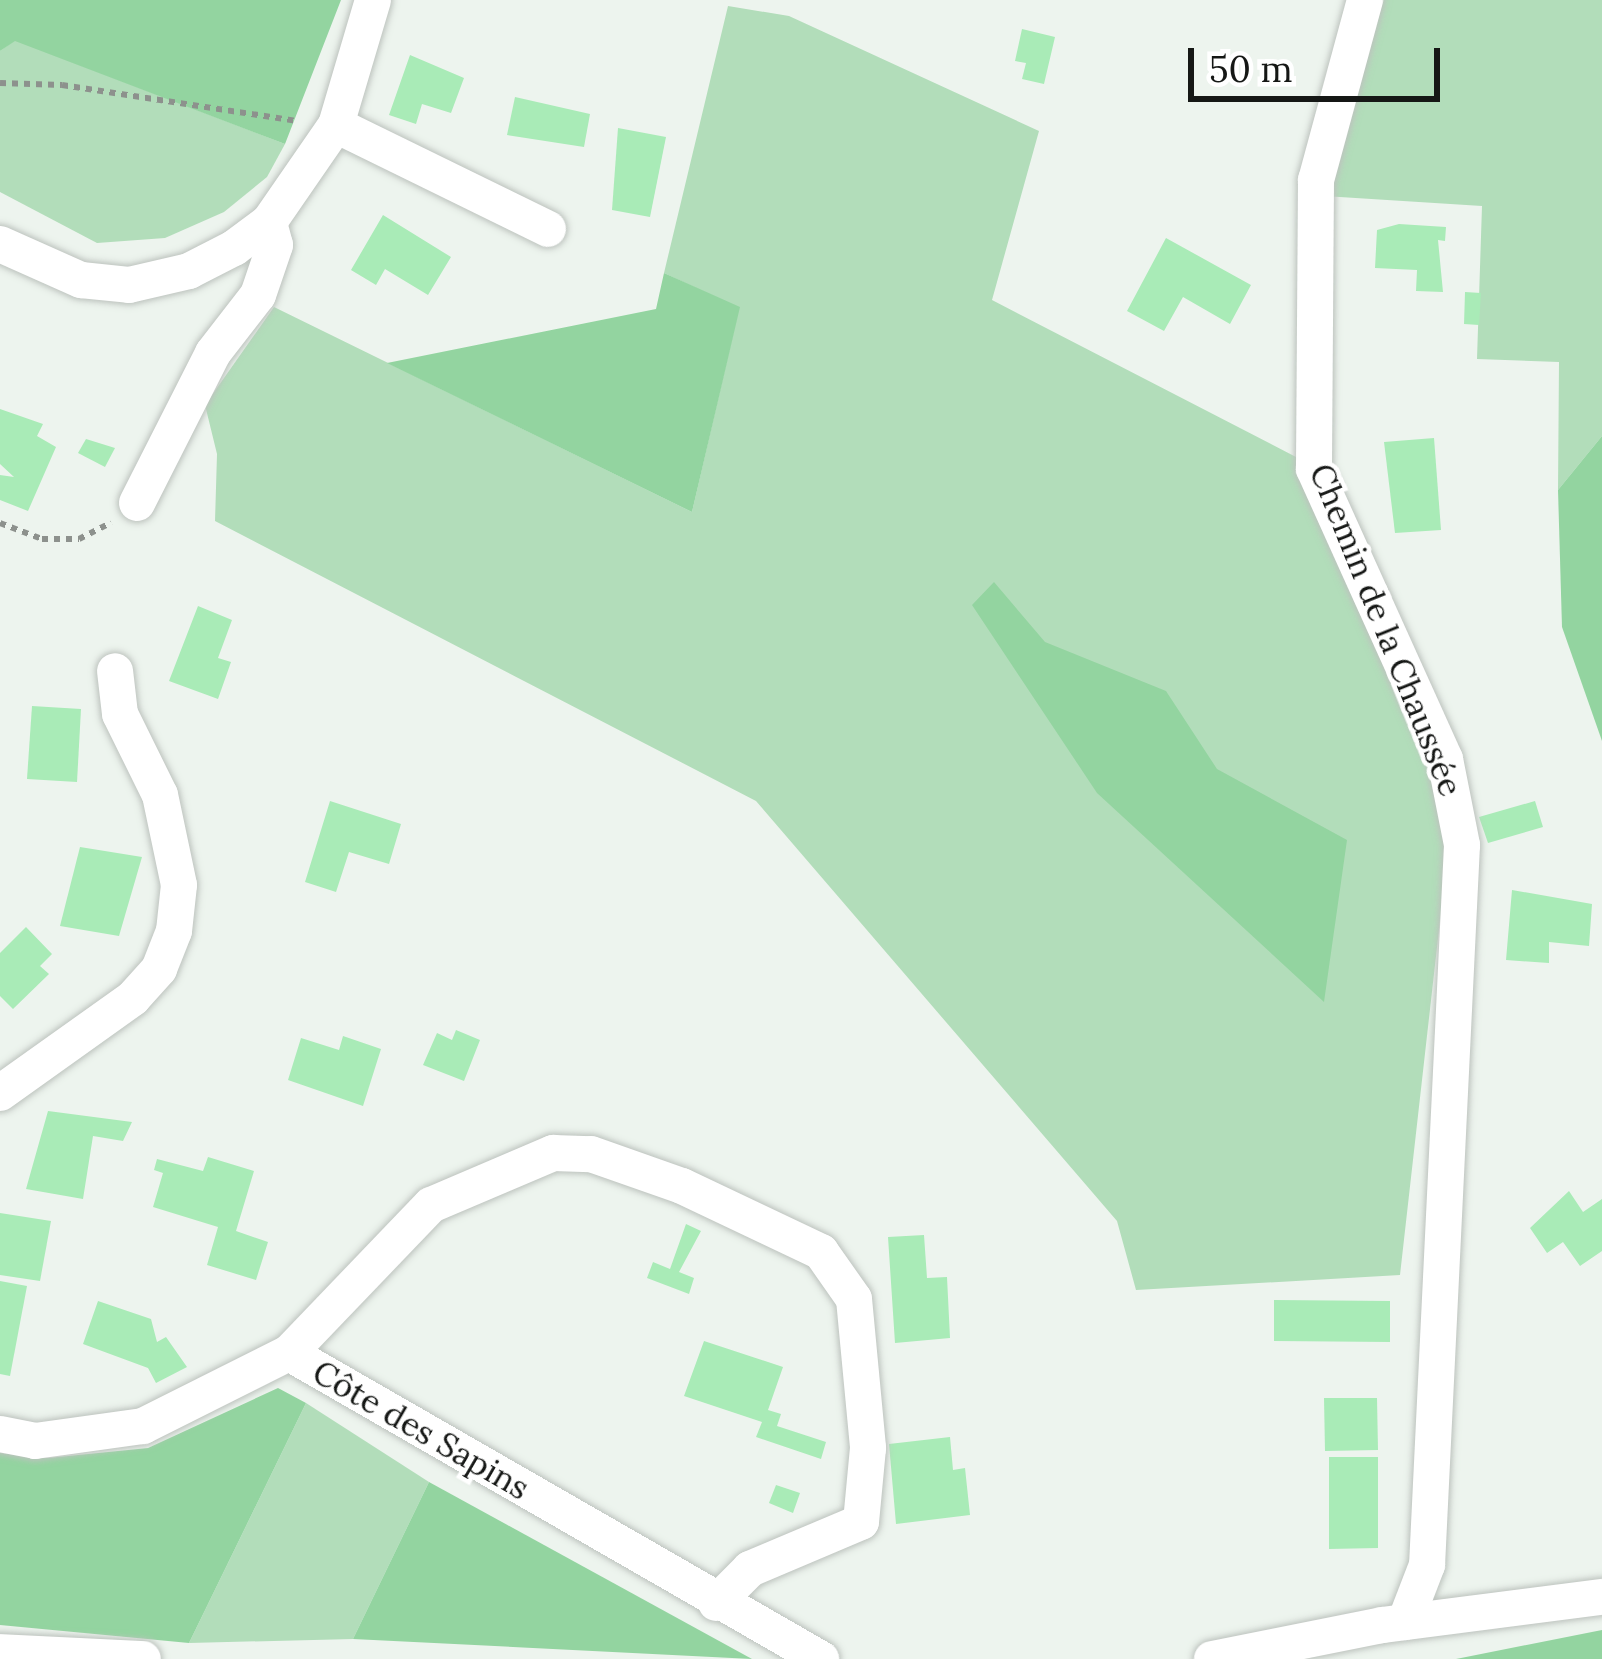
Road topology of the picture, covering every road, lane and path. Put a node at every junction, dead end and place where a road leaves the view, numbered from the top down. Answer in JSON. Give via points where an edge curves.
{"nodes":[{"id":1,"x":374,"y":0,"type":"edge"},
{"id":2,"x":1365,"y":0,"type":"edge"},
{"id":3,"x":0,"y":83,"type":"edge"},
{"id":4,"x":336,"y":125,"type":"junction"},
{"id":5,"x":268,"y":222,"type":"junction"},
{"id":6,"x":548,"y":229,"type":"dead end"},
{"id":7,"x":0,"y":244,"type":"edge"},
{"id":8,"x":137,"y":502,"type":"joint"},
{"id":9,"x":0,"y":523,"type":"edge"},
{"id":10,"x":115,"y":671,"type":"dead end"},
{"id":11,"x":0,"y":1094,"type":"edge"},
{"id":12,"x":289,"y":1353,"type":"junction"},
{"id":13,"x":0,"y":1434,"type":"edge"},
{"id":14,"x":1602,"y":1597,"type":"edge"},
{"id":15,"x":716,"y":1603,"type":"junction"},
{"id":16,"x":1391,"y":1635,"type":"edge"},
{"id":17,"x":0,"y":1652,"type":"edge"},
{"id":18,"x":143,"y":1659,"type":"edge"},
{"id":19,"x":821,"y":1659,"type":"edge"},
{"id":20,"x":1212,"y":1659,"type":"edge"}],
"edges":[{"from":1,"to":4,"type":"street"},
{"from":2,"to":16,"type":"street","name":"Chemin de la Chaussée","via":[[1316,181],[1314,469],[1445,759],[1462,844],[1427,1565]]},
{"from":3,"to":4,"type":"path"},
{"from":4,"to":5,"type":"street"},
{"from":4,"to":6,"type":"street"},
{"from":5,"to":7,"type":"street","via":[[190,271],[129,285],[81,280]]},
{"from":5,"to":8,"type":"street","via":[[274,245],[257,295],[213,352]]},
{"from":8,"to":9,"type":"path","via":[[79,539],[42,539]]},
{"from":10,"to":11,"type":"street","via":[[120,714],[160,795],[178,885],[174,931],[159,970],[133,998]]},
{"from":12,"to":13,"type":"street","name":"Côte des Sapins","via":[[143,1426],[35,1441]]},
{"from":12,"to":15,"type":"street","name":"Côte des Sapins"},
{"from":12,"to":15,"type":"street","via":[[430,1205],[553,1154],[591,1154],[682,1186],[821,1252],[854,1299],[868,1448],[861,1522],[750,1570]]},
{"from":14,"to":16,"type":"street"},
{"from":15,"to":19,"type":"street","name":"Côte des Sapins"},
{"from":16,"to":20,"type":"street"},
{"from":17,"to":18,"type":"street"}]}
